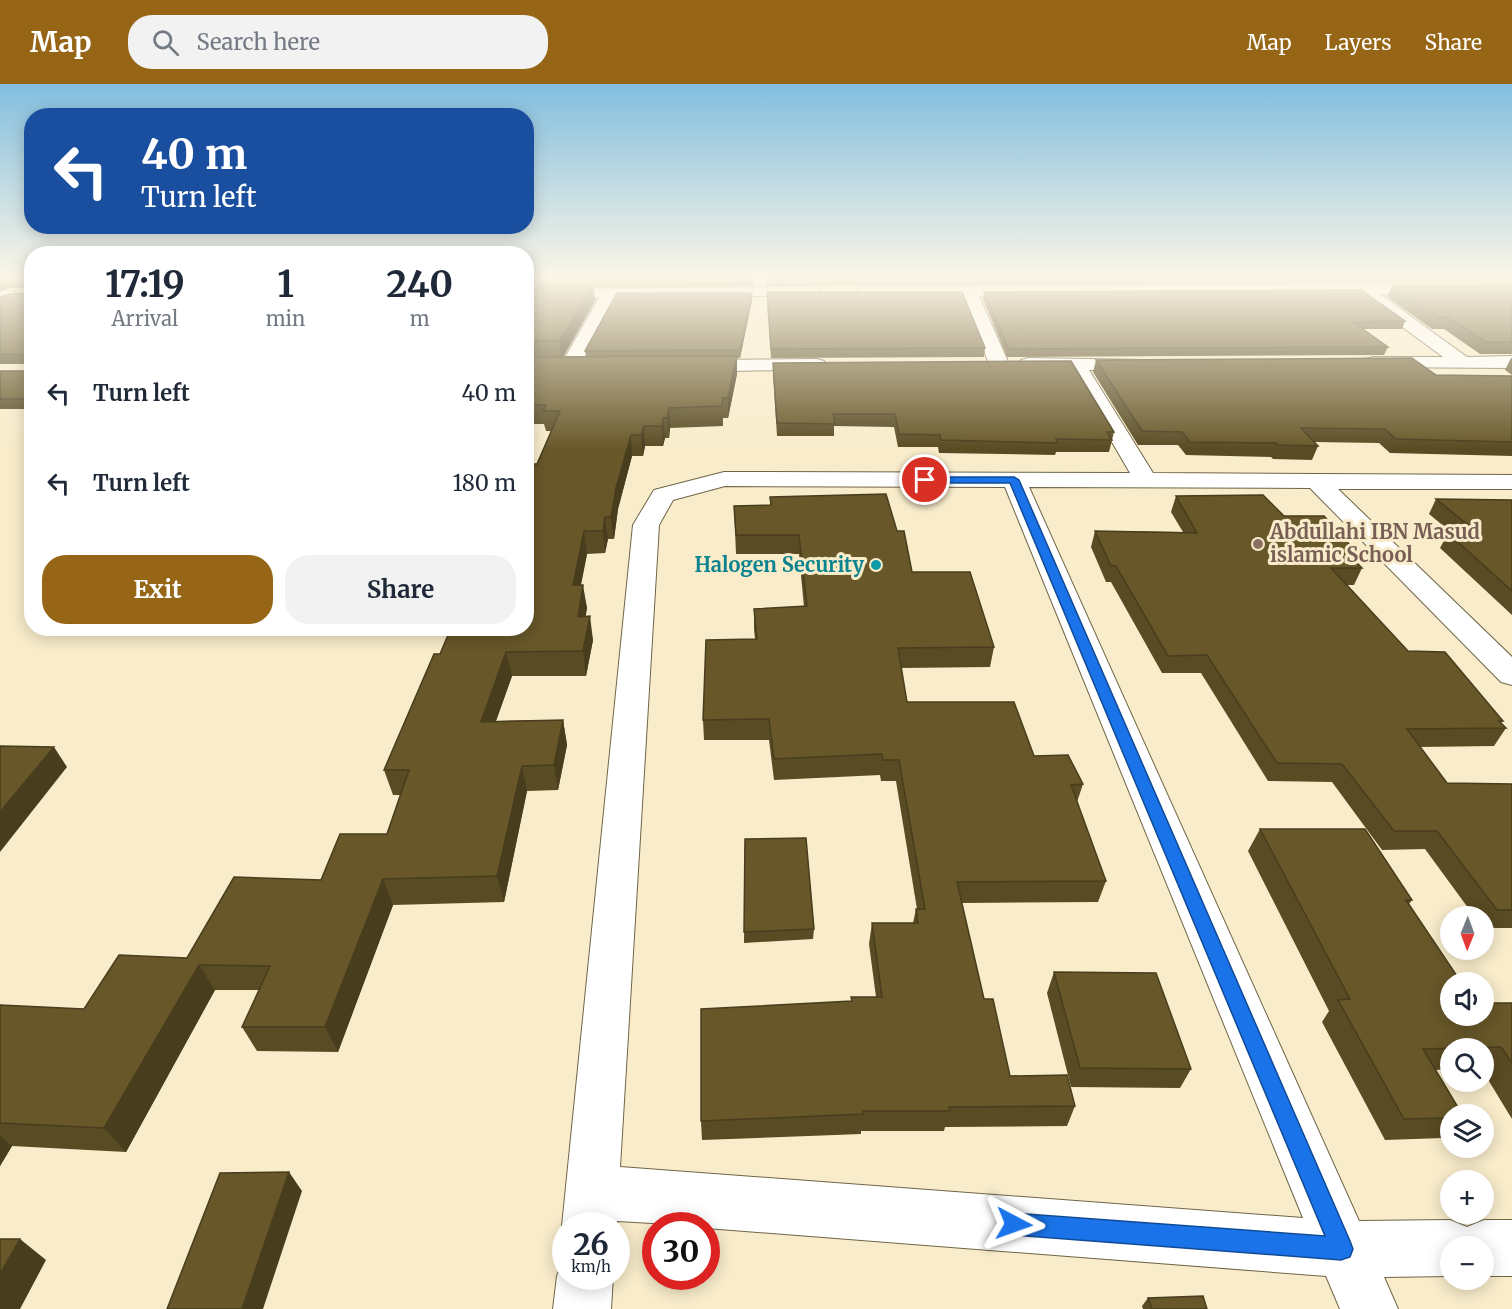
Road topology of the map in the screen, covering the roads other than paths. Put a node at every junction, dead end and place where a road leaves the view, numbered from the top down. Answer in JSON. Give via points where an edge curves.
{"nodes":[{"id":1,"x":587,"y":336,"type":"edge"},
{"id":2,"x":988,"y":336,"type":"edge"},
{"id":3,"x":1427,"y":336,"type":"edge"},
{"id":4,"x":1512,"y":362,"type":"edge"},
{"id":5,"x":1358,"y":363,"type":"edge"},
{"id":6,"x":1464,"y":363,"type":"junction"},
{"id":7,"x":975,"y":364,"type":"edge"},
{"id":8,"x":999,"y":364,"type":"junction"},
{"id":9,"x":1076,"y":364,"type":"junction"},
{"id":10,"x":1158,"y":364,"type":"edge"},
{"id":11,"x":832,"y":365,"type":"edge"},
{"id":12,"x":548,"y":366,"type":"edge"},
{"id":13,"x":570,"y":366,"type":"junction"},
{"id":14,"x":594,"y":366,"type":"edge"},
{"id":15,"x":677,"y":366,"type":"edge"},
{"id":16,"x":1014,"y":480,"type":"junction"},
{"id":17,"x":1146,"y":481,"type":"junction"},
{"id":18,"x":1316,"y":481,"type":"junction"},
{"id":19,"x":1512,"y":482,"type":"edge"},
{"id":20,"x":1512,"y":675,"type":"edge"},
{"id":21,"x":591,"y":1209,"type":"edge"},
{"id":22,"x":1440,"y":1248,"type":"edge"},
{"id":23,"x":1494,"y":1248,"type":"edge"},
{"id":24,"x":1512,"y":1248,"type":"edge"},
{"id":25,"x":1341,"y":1249,"type":"junction"},
{"id":26,"x":584,"y":1290,"type":"edge"},
{"id":27,"x":582,"y":1309,"type":"edge"},
{"id":28,"x":1369,"y":1309,"type":"edge"}],
"edges":[{"from":1,"to":13,"type":"street"},
{"from":2,"to":8,"type":"street"},
{"from":3,"to":6,"type":"street"},
{"from":4,"to":6,"type":"street"},
{"from":5,"to":6,"type":"street"},
{"from":7,"to":8,"type":"street"},
{"from":8,"to":9,"type":"street"},
{"from":9,"to":10,"type":"street"},
{"from":9,"to":17,"type":"street"},
{"from":11,"to":15,"type":"street"},
{"from":12,"to":13,"type":"street"},
{"from":13,"to":14,"type":"street"},
{"from":16,"to":17,"type":"street"},
{"from":16,"to":21,"type":"street","via":[[724,479],[663,495],[646,525]]},
{"from":16,"to":25,"type":"street"},
{"from":17,"to":18,"type":"street"},
{"from":18,"to":19,"type":"street"},
{"from":18,"to":20,"type":"street"},
{"from":21,"to":25,"type":"street"},
{"from":22,"to":25,"type":"street"},
{"from":23,"to":24,"type":"street"},
{"from":25,"to":28,"type":"street"},
{"from":26,"to":27,"type":"street"}]}
